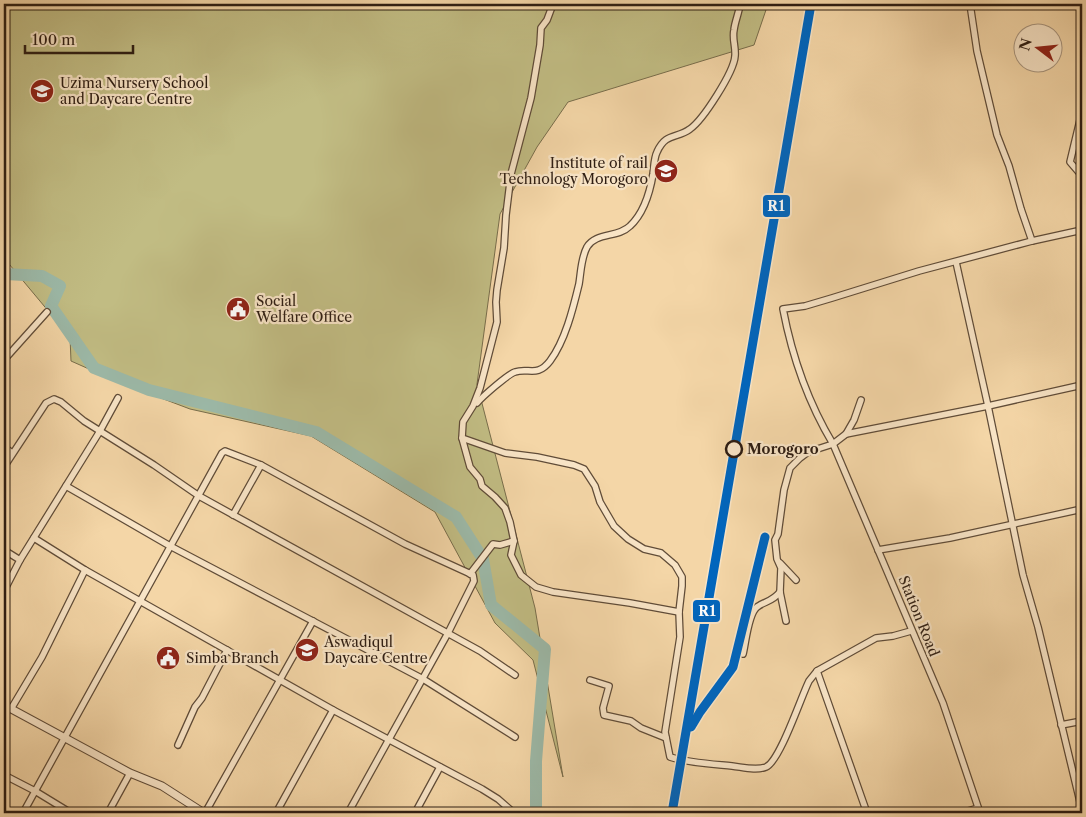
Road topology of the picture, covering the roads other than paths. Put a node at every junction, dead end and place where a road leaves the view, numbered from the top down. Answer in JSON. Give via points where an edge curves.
{"nodes":[{"id":1,"x":553,"y":4,"type":"edge"},
{"id":2,"x":740,"y":4,"type":"edge"},
{"id":3,"x":970,"y":4,"type":"edge"},
{"id":4,"x":1080,"y":4,"type":"edge"},
{"id":5,"x":1082,"y":11,"type":"edge"},
{"id":6,"x":1082,"y":115,"type":"edge"},
{"id":7,"x":1082,"y":176,"type":"edge"},
{"id":8,"x":1082,"y":230,"type":"edge"},
{"id":9,"x":1032,"y":240,"type":"junction"},
{"id":10,"x":956,"y":262,"type":"junction"},
{"id":11,"x":46,"y":312,"type":"dead end"},
{"id":12,"x":4,"y":360,"type":"edge"},
{"id":13,"x":1082,"y":385,"type":"edge"},
{"id":14,"x":118,"y":398,"type":"dead end"},
{"id":15,"x":861,"y":400,"type":"dead end"},
{"id":16,"x":473,"y":406,"type":"junction"},
{"id":17,"x":988,"y":406,"type":"junction"},
{"id":18,"x":100,"y":430,"type":"junction"},
{"id":19,"x":846,"y":434,"type":"junction"},
{"id":20,"x":462,"y":438,"type":"junction"},
{"id":21,"x":833,"y":444,"type":"junction"},
{"id":22,"x":4,"y":446,"type":"edge"},
{"id":23,"x":12,"y":453,"type":"junction"},
{"id":24,"x":261,"y":465,"type":"junction"},
{"id":25,"x":4,"y":467,"type":"edge"},
{"id":26,"x":66,"y":486,"type":"junction"},
{"id":27,"x":199,"y":496,"type":"junction"},
{"id":28,"x":1082,"y":509,"type":"edge"},
{"id":29,"x":233,"y":515,"type":"junction"},
{"id":30,"x":1012,"y":524,"type":"junction"},
{"id":31,"x":34,"y":538,"type":"junction"},
{"id":32,"x":514,"y":541,"type":"junction"},
{"id":33,"x":170,"y":546,"type":"junction"},
{"id":34,"x":4,"y":550,"type":"edge"},
{"id":35,"x":878,"y":550,"type":"junction"},
{"id":36,"x":777,"y":559,"type":"junction"},
{"id":37,"x":20,"y":560,"type":"junction"},
{"id":38,"x":85,"y":570,"type":"junction"},
{"id":39,"x":470,"y":574,"type":"junction"},
{"id":40,"x":796,"y":580,"type":"dead end"},
{"id":41,"x":4,"y":591,"type":"edge"},
{"id":42,"x":780,"y":592,"type":"junction"},
{"id":43,"x":140,"y":601,"type":"junction"},
{"id":44,"x":678,"y":612,"type":"junction"},
{"id":45,"x":313,"y":621,"type":"junction"},
{"id":46,"x":786,"y":622,"type":"dead end"},
{"id":47,"x":911,"y":631,"type":"junction"},
{"id":48,"x":448,"y":633,"type":"junction"},
{"id":49,"x":228,"y":650,"type":"junction"},
{"id":50,"x":743,"y":654,"type":"dead end"},
{"id":51,"x":817,"y":671,"type":"junction"},
{"id":52,"x":515,"y":675,"type":"dead end"},
{"id":53,"x":423,"y":679,"type":"junction"},
{"id":54,"x":280,"y":680,"type":"junction"},
{"id":55,"x":590,"y":680,"type":"dead end"},
{"id":56,"x":7,"y":707,"type":"edge"},
{"id":57,"x":333,"y":710,"type":"junction"},
{"id":58,"x":1082,"y":721,"type":"edge"},
{"id":59,"x":1061,"y":725,"type":"junction"},
{"id":60,"x":515,"y":737,"type":"dead end"},
{"id":61,"x":64,"y":738,"type":"junction"},
{"id":62,"x":666,"y":738,"type":"junction"},
{"id":63,"x":388,"y":739,"type":"junction"},
{"id":64,"x":178,"y":745,"type":"dead end"},
{"id":65,"x":440,"y":767,"type":"junction"},
{"id":66,"x":130,"y":773,"type":"junction"},
{"id":67,"x":4,"y":775,"type":"edge"},
{"id":68,"x":35,"y":791,"type":"junction"},
{"id":69,"x":979,"y":810,"type":"edge"},
{"id":70,"x":1082,"y":810,"type":"edge"},
{"id":71,"x":23,"y":813,"type":"edge"},
{"id":72,"x":71,"y":813,"type":"edge"},
{"id":73,"x":108,"y":813,"type":"edge"},
{"id":74,"x":205,"y":813,"type":"edge"},
{"id":75,"x":276,"y":813,"type":"edge"},
{"id":76,"x":348,"y":813,"type":"edge"},
{"id":77,"x":415,"y":813,"type":"edge"},
{"id":78,"x":514,"y":813,"type":"edge"},
{"id":79,"x":867,"y":813,"type":"edge"},
{"id":80,"x":961,"y":813,"type":"edge"}],
"edges":[{"from":1,"to":16,"type":"street","via":[[541,28],[530,98],[511,174],[497,290],[497,322]]},
{"from":2,"to":16,"type":"street","via":[[734,30],[732,71],[698,122],[662,144],[656,154],[646,199],[631,225],[620,233],[598,238],[588,245],[569,320],[550,361],[539,370],[514,372]]},
{"from":3,"to":9,"type":"street","via":[[977,51],[997,135]]},
{"from":4,"to":5,"type":"main road"},
{"from":6,"to":7,"type":"street","via":[[1070,162]]},
{"from":8,"to":9,"type":"street"},
{"from":9,"to":10,"type":"street"},
{"from":10,"to":17,"type":"street"},
{"from":10,"to":21,"type":"street","name":"Station Road","via":[[823,301],[783,309],[805,385]]},
{"from":11,"to":12,"type":"street"},
{"from":13,"to":17,"type":"street"},
{"from":14,"to":18,"type":"street"},
{"from":15,"to":19,"type":"street"},
{"from":16,"to":20,"type":"street","via":[[463,422]]},
{"from":17,"to":19,"type":"street"},
{"from":17,"to":30,"type":"street"},
{"from":18,"to":23,"type":"street","via":[[61,402],[50,400]]},
{"from":18,"to":26,"type":"street"},
{"from":18,"to":27,"type":"street"},
{"from":19,"to":21,"type":"street"},
{"from":20,"to":32,"type":"street","via":[[470,467],[482,486],[505,508]]},
{"from":20,"to":44,"type":"street","via":[[505,453],[584,469],[614,526],[628,539],[644,549],[661,553],[675,565],[682,577]]},
{"from":21,"to":35,"type":"street","name":"Station Road"},
{"from":21,"to":36,"type":"street","via":[[808,452],[790,468],[775,540]]},
{"from":22,"to":23,"type":"street"},
{"from":23,"to":25,"type":"street"},
{"from":24,"to":27,"type":"street","via":[[224,451]]},
{"from":24,"to":29,"type":"street"},
{"from":24,"to":39,"type":"street","via":[[405,544]]},
{"from":26,"to":31,"type":"street"},
{"from":26,"to":33,"type":"street"},
{"from":27,"to":29,"type":"street"},
{"from":27,"to":33,"type":"street"},
{"from":28,"to":30,"type":"street"},
{"from":29,"to":48,"type":"street"},
{"from":30,"to":35,"type":"street"},
{"from":30,"to":59,"type":"street"},
{"from":31,"to":37,"type":"street"},
{"from":31,"to":38,"type":"street"},
{"from":32,"to":39,"type":"street","via":[[493,544]]},
{"from":32,"to":44,"type":"street","via":[[512,555],[521,575],[536,587]]},
{"from":33,"to":43,"type":"street"},
{"from":33,"to":45,"type":"street"},
{"from":34,"to":37,"type":"street"},
{"from":35,"to":47,"type":"street","name":"Station Road"},
{"from":36,"to":40,"type":"street"},
{"from":36,"to":42,"type":"street","via":[[781,568]]},
{"from":37,"to":41,"type":"street"},
{"from":38,"to":43,"type":"street"},
{"from":38,"to":56,"type":"street","via":[[42,656]]},
{"from":39,"to":48,"type":"street","via":[[474,581]]},
{"from":42,"to":46,"type":"street"},
{"from":42,"to":50,"type":"street","via":[[774,600],[752,612]]},
{"from":43,"to":49,"type":"street"},
{"from":43,"to":61,"type":"street"},
{"from":44,"to":62,"type":"street","via":[[680,637]]},
{"from":45,"to":53,"type":"street"},
{"from":45,"to":54,"type":"street"},
{"from":47,"to":51,"type":"street","via":[[876,638]]},
{"from":47,"to":69,"type":"street","name":"Station Road","via":[[943,703]]},
{"from":48,"to":52,"type":"street","via":[[480,650]]},
{"from":48,"to":53,"type":"street"},
{"from":49,"to":54,"type":"street"},
{"from":49,"to":64,"type":"street","via":[[195,707]]},
{"from":51,"to":62,"type":"street","via":[[804,691],[779,752],[764,768],[707,764],[670,757]]},
{"from":51,"to":79,"type":"street"},
{"from":53,"to":60,"type":"street"},
{"from":53,"to":63,"type":"street"},
{"from":54,"to":57,"type":"street"},
{"from":54,"to":74,"type":"street"},
{"from":55,"to":62,"type":"street","via":[[609,686],[604,715],[631,721]]},
{"from":56,"to":61,"type":"street"},
{"from":57,"to":63,"type":"street"},
{"from":57,"to":75,"type":"street"},
{"from":58,"to":59,"type":"street"},
{"from":59,"to":70,"type":"street"},
{"from":61,"to":66,"type":"street"},
{"from":61,"to":68,"type":"street"},
{"from":63,"to":65,"type":"street"},
{"from":63,"to":76,"type":"street"},
{"from":65,"to":77,"type":"street"},
{"from":65,"to":78,"type":"street","via":[[482,788]]},
{"from":66,"to":73,"type":"street"},
{"from":66,"to":74,"type":"street","via":[[162,786]]},
{"from":67,"to":68,"type":"street"},
{"from":68,"to":71,"type":"street"},
{"from":68,"to":72,"type":"street"},
{"from":69,"to":80,"type":"street"}]}
